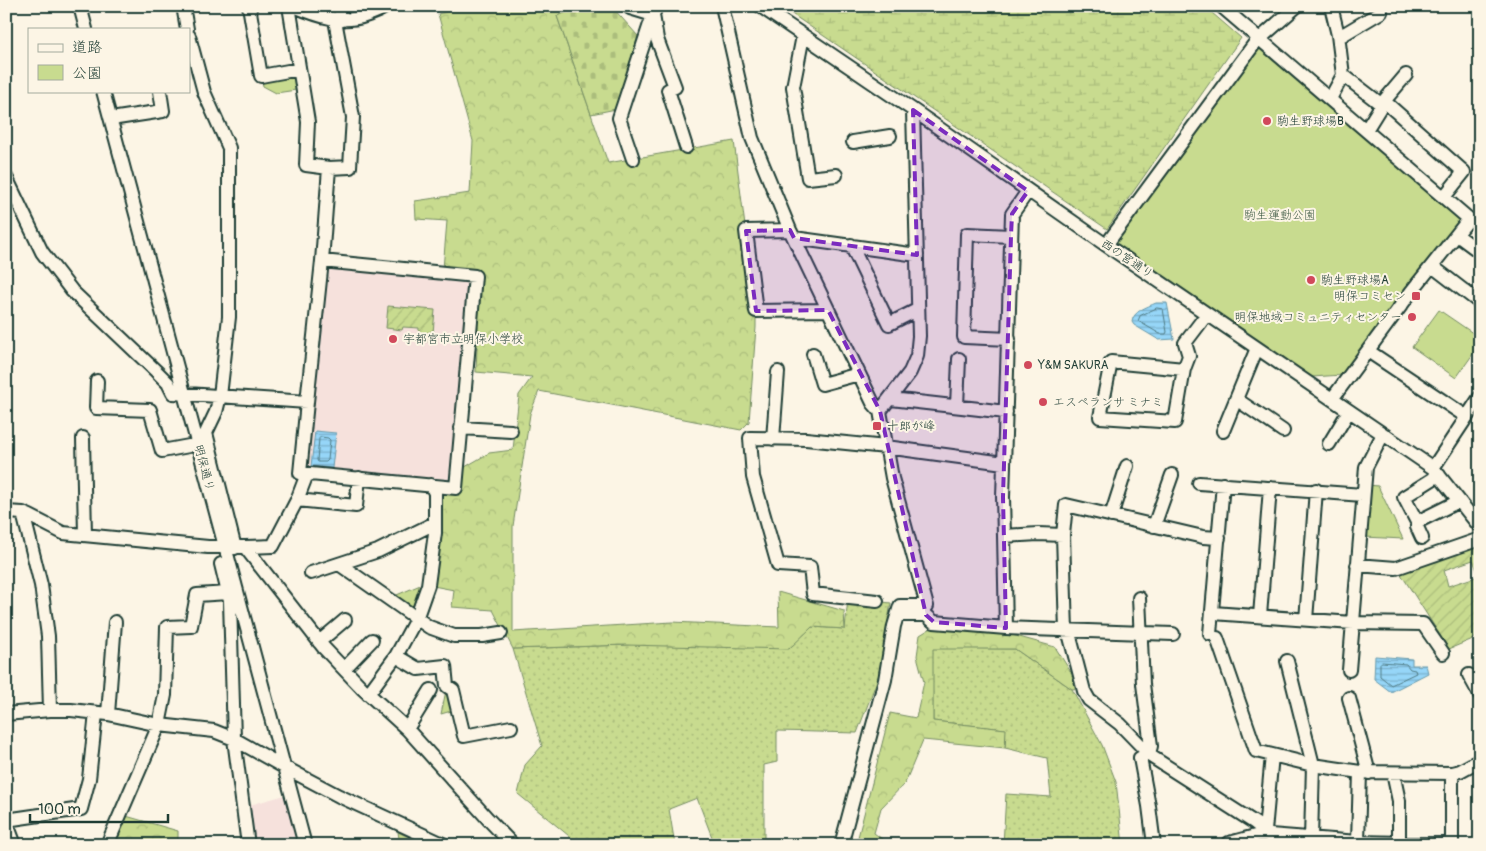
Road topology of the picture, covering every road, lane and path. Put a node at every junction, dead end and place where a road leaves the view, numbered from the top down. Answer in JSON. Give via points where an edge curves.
{"nodes":[{"id":1,"x":80,"y":6,"type":"edge"},
{"id":2,"x":183,"y":6,"type":"edge"},
{"id":3,"x":249,"y":6,"type":"edge"},
{"id":4,"x":290,"y":6,"type":"edge"},
{"id":5,"x":294,"y":6,"type":"edge"},
{"id":6,"x":340,"y":6,"type":"edge"},
{"id":7,"x":386,"y":6,"type":"edge"},
{"id":8,"x":722,"y":6,"type":"edge"},
{"id":9,"x":760,"y":6,"type":"edge"},
{"id":10,"x":1221,"y":6,"type":"edge"},
{"id":11,"x":1298,"y":6,"type":"edge"},
{"id":12,"x":1330,"y":6,"type":"edge"},
{"id":13,"x":630,"y":8,"type":"dead end"},
{"id":14,"x":654,"y":11,"type":"edge"},
{"id":15,"x":1381,"y":12,"type":"dead end"},
{"id":16,"x":339,"y":20,"type":"junction"},
{"id":17,"x":86,"y":28,"type":"edge"},
{"id":18,"x":187,"y":28,"type":"edge"},
{"id":19,"x":804,"y":36,"type":"junction"},
{"id":20,"x":1339,"y":38,"type":"junction"},
{"id":21,"x":1260,"y":39,"type":"junction"},
{"id":22,"x":190,"y":40,"type":"edge"},
{"id":23,"x":299,"y":69,"type":"junction"},
{"id":24,"x":1343,"y":75,"type":"junction"},
{"id":25,"x":1406,"y":75,"type":"dead end"},
{"id":26,"x":190,"y":89,"type":"edge"},
{"id":27,"x":203,"y":89,"type":"junction"},
{"id":28,"x":103,"y":92,"type":"edge"},
{"id":29,"x":160,"y":92,"type":"edge"},
{"id":30,"x":1330,"y":99,"type":"junction"},
{"id":31,"x":1383,"y":103,"type":"junction"},
{"id":32,"x":913,"y":110,"type":"junction"},
{"id":33,"x":111,"y":119,"type":"junction"},
{"id":34,"x":1366,"y":130,"type":"junction"},
{"id":35,"x":890,"y":136,"type":"dead end"},
{"id":36,"x":854,"y":142,"type":"dead end"},
{"id":37,"x":686,"y":147,"type":"dead end"},
{"id":38,"x":633,"y":159,"type":"dead end"},
{"id":39,"x":329,"y":168,"type":"junction"},
{"id":40,"x":836,"y":175,"type":"dead end"},
{"id":41,"x":6,"y":177,"type":"edge"},
{"id":42,"x":1028,"y":191,"type":"junction"},
{"id":43,"x":1444,"y":197,"type":"junction"},
{"id":44,"x":1475,"y":221,"type":"edge"},
{"id":45,"x":792,"y":234,"type":"junction"},
{"id":46,"x":1456,"y":235,"type":"junction"},
{"id":47,"x":1011,"y":236,"type":"junction"},
{"id":48,"x":1106,"y":245,"type":"junction"},
{"id":49,"x":851,"y":246,"type":"junction"},
{"id":50,"x":1480,"y":252,"type":"edge"},
{"id":51,"x":917,"y":255,"type":"junction"},
{"id":52,"x":322,"y":261,"type":"junction"},
{"id":53,"x":1432,"y":266,"type":"junction"},
{"id":54,"x":1480,"y":303,"type":"edge"},
{"id":55,"x":828,"y":310,"type":"junction"},
{"id":56,"x":917,"y":310,"type":"junction"},
{"id":57,"x":1207,"y":314,"type":"junction"},
{"id":58,"x":1009,"y":339,"type":"junction"},
{"id":59,"x":1257,"y":348,"type":"junction"},
{"id":60,"x":1368,"y":351,"type":"junction"},
{"id":61,"x":813,"y":354,"type":"dead end"},
{"id":62,"x":959,"y":359,"type":"dead end"},
{"id":63,"x":1184,"y":369,"type":"junction"},
{"id":64,"x":778,"y":372,"type":"dead end"},
{"id":65,"x":859,"y":374,"type":"junction"},
{"id":66,"x":97,"y":381,"type":"dead end"},
{"id":67,"x":178,"y":393,"type":"junction"},
{"id":68,"x":220,"y":396,"type":"junction"},
{"id":69,"x":1480,"y":397,"type":"edge"},
{"id":70,"x":891,"y":399,"type":"junction"},
{"id":71,"x":1236,"y":399,"type":"junction"},
{"id":72,"x":1332,"y":399,"type":"junction"},
{"id":73,"x":307,"y":402,"type":"junction"},
{"id":74,"x":957,"y":406,"type":"junction"},
{"id":75,"x":880,"y":411,"type":"junction"},
{"id":76,"x":1349,"y":411,"type":"junction"},
{"id":77,"x":1006,"y":412,"type":"junction"},
{"id":78,"x":1467,"y":417,"type":"junction"},
{"id":79,"x":461,"y":428,"type":"junction"},
{"id":80,"x":1223,"y":430,"type":"dead end"},
{"id":81,"x":511,"y":431,"type":"dead end"},
{"id":82,"x":1283,"y":431,"type":"dead end"},
{"id":83,"x":1383,"y":434,"type":"junction"},
{"id":84,"x":83,"y":438,"type":"dead end"},
{"id":85,"x":773,"y":439,"type":"junction"},
{"id":86,"x":1329,"y":445,"type":"dead end"},
{"id":87,"x":189,"y":446,"type":"junction"},
{"id":88,"x":886,"y":447,"type":"junction"},
{"id":89,"x":1004,"y":463,"type":"junction"},
{"id":90,"x":1127,"y":466,"type":"dead end"},
{"id":91,"x":1436,"y":471,"type":"junction"},
{"id":92,"x":307,"y":474,"type":"junction"},
{"id":93,"x":1172,"y":475,"type":"dead end"},
{"id":94,"x":359,"y":478,"type":"junction"},
{"id":95,"x":1199,"y":483,"type":"dead end"},
{"id":96,"x":1223,"y":484,"type":"junction"},
{"id":97,"x":431,"y":485,"type":"junction"},
{"id":98,"x":1270,"y":488,"type":"junction"},
{"id":99,"x":1316,"y":490,"type":"junction"},
{"id":100,"x":1363,"y":495,"type":"junction"},
{"id":101,"x":297,"y":500,"type":"junction"},
{"id":102,"x":1459,"y":501,"type":"junction"},
{"id":103,"x":6,"y":512,"type":"edge"},
{"id":104,"x":23,"y":513,"type":"junction"},
{"id":105,"x":1111,"y":516,"type":"junction"},
{"id":106,"x":1417,"y":522,"type":"junction"},
{"id":107,"x":435,"y":523,"type":"junction"},
{"id":108,"x":1154,"y":526,"type":"junction"},
{"id":109,"x":1480,"y":527,"type":"edge"},
{"id":110,"x":1063,"y":535,"type":"junction"},
{"id":111,"x":85,"y":536,"type":"junction"},
{"id":112,"x":1004,"y":536,"type":"junction"},
{"id":113,"x":1219,"y":538,"type":"junction"},
{"id":114,"x":1422,"y":538,"type":"dead end"},
{"id":115,"x":1480,"y":539,"type":"edge"},
{"id":116,"x":231,"y":548,"type":"junction"},
{"id":117,"x":339,"y":564,"type":"junction"},
{"id":118,"x":1357,"y":565,"type":"junction"},
{"id":119,"x":311,"y":573,"type":"dead end"},
{"id":120,"x":228,"y":593,"type":"junction"},
{"id":121,"x":1139,"y":598,"type":"dead end"},
{"id":122,"x":877,"y":601,"type":"dead end"},
{"id":123,"x":926,"y":610,"type":"junction"},
{"id":124,"x":1212,"y":613,"type":"junction"},
{"id":125,"x":1260,"y":616,"type":"junction"},
{"id":126,"x":416,"y":619,"type":"junction"},
{"id":127,"x":345,"y":620,"type":"dead end"},
{"id":128,"x":1306,"y":620,"type":"junction"},
{"id":129,"x":115,"y":622,"type":"dead end"},
{"id":130,"x":1353,"y":623,"type":"junction"},
{"id":131,"x":1006,"y":628,"type":"junction"},
{"id":132,"x":1066,"y":631,"type":"junction"},
{"id":133,"x":1141,"y":633,"type":"junction"},
{"id":134,"x":501,"y":634,"type":"dead end"},
{"id":135,"x":1173,"y":634,"type":"dead end"},
{"id":136,"x":372,"y":640,"type":"dead end"},
{"id":137,"x":319,"y":642,"type":"junction"},
{"id":138,"x":1443,"y":653,"type":"dead end"},
{"id":139,"x":396,"y":656,"type":"junction"},
{"id":140,"x":1287,"y":662,"type":"dead end"},
{"id":141,"x":344,"y":669,"type":"junction"},
{"id":142,"x":1349,"y":670,"type":"dead end"},
{"id":143,"x":1469,"y":675,"type":"dead end"},
{"id":144,"x":431,"y":690,"type":"dead end"},
{"id":145,"x":368,"y":694,"type":"junction"},
{"id":146,"x":1480,"y":695,"type":"edge"},
{"id":147,"x":1349,"y":698,"type":"dead end"},
{"id":148,"x":50,"y":710,"type":"junction"},
{"id":149,"x":6,"y":714,"type":"edge"},
{"id":150,"x":102,"y":714,"type":"junction"},
{"id":151,"x":159,"y":725,"type":"junction"},
{"id":152,"x":511,"y":727,"type":"dead end"},
{"id":153,"x":407,"y":729,"type":"junction"},
{"id":154,"x":234,"y":739,"type":"junction"},
{"id":155,"x":1149,"y":752,"type":"junction"},
{"id":156,"x":1272,"y":755,"type":"junction"},
{"id":157,"x":1480,"y":760,"type":"edge"},
{"id":158,"x":1313,"y":765,"type":"junction"},
{"id":159,"x":284,"y":767,"type":"junction"},
{"id":160,"x":1364,"y":772,"type":"junction"},
{"id":161,"x":1393,"y":773,"type":"junction"},
{"id":162,"x":1452,"y":773,"type":"junction"},
{"id":163,"x":6,"y":820,"type":"edge"},
{"id":164,"x":1270,"y":837,"type":"edge"},
{"id":165,"x":1311,"y":839,"type":"junction"},
{"id":166,"x":1358,"y":842,"type":"junction"},
{"id":167,"x":1399,"y":844,"type":"edge"},
{"id":168,"x":15,"y":845,"type":"edge"},
{"id":169,"x":107,"y":845,"type":"edge"},
{"id":170,"x":248,"y":845,"type":"edge"},
{"id":171,"x":305,"y":845,"type":"edge"},
{"id":172,"x":445,"y":845,"type":"edge"},
{"id":173,"x":513,"y":845,"type":"edge"},
{"id":174,"x":841,"y":845,"type":"edge"},
{"id":175,"x":1154,"y":845,"type":"edge"},
{"id":176,"x":1230,"y":845,"type":"edge"},
{"id":177,"x":1452,"y":845,"type":"edge"}],
"edges":[{"from":1,"to":17,"type":"street"},
{"from":2,"to":18,"type":"street"},
{"from":3,"to":23,"type":"street","via":[[261,76]]},
{"from":4,"to":23,"type":"street"},
{"from":5,"to":16,"type":"street"},
{"from":6,"to":16,"type":"street"},
{"from":7,"to":16,"type":"street","via":[[360,18]]},
{"from":8,"to":45,"type":"street","via":[[749,130]]},
{"from":9,"to":19,"type":"street","name":"西の宮通り"},
{"from":10,"to":21,"type":"street"},
{"from":11,"to":21,"type":"street"},
{"from":12,"to":20,"type":"street"},
{"from":13,"to":14,"type":"street"},
{"from":14,"to":37,"type":"street","via":[[657,39],[675,87],[668,90]]},
{"from":14,"to":38,"type":"street","via":[[619,118]]},
{"from":15,"to":20,"type":"street"},
{"from":16,"to":39,"type":"street","via":[[353,117],[350,167]]},
{"from":19,"to":32,"type":"street","name":"西の宮通り"},
{"from":19,"to":40,"type":"street","via":[[793,87],[808,178]]},
{"from":20,"to":24,"type":"street"},
{"from":21,"to":30,"type":"street"},
{"from":21,"to":48,"type":"street"},
{"from":22,"to":27,"type":"street"},
{"from":23,"to":39,"type":"street","via":[[308,122],[306,165]]},
{"from":24,"to":30,"type":"street"},
{"from":24,"to":31,"type":"street"},
{"from":25,"to":31,"type":"street"},
{"from":26,"to":27,"type":"street"},
{"from":27,"to":68,"type":"street","via":[[229,148],[229,317]]},
{"from":28,"to":33,"type":"street","name":"明保通り"},
{"from":29,"to":33,"type":"street","via":[[162,111]]},
{"from":30,"to":34,"type":"street"},
{"from":31,"to":34,"type":"street"},
{"from":31,"to":43,"type":"street","via":[[1464,172]]},
{"from":32,"to":42,"type":"street","name":"西の宮通り"},
{"from":32,"to":51,"type":"street"},
{"from":33,"to":67,"type":"street","name":"明保通り"},
{"from":34,"to":43,"type":"street"},
{"from":35,"to":36,"type":"street"},
{"from":39,"to":52,"type":"street"},
{"from":41,"to":67,"type":"street","via":[[42,252],[72,291]]},
{"from":42,"to":47,"type":"street","via":[[1012,214]]},
{"from":42,"to":48,"type":"street","name":"西の宮通り"},
{"from":43,"to":44,"type":"street"},
{"from":44,"to":46,"type":"street"},
{"from":45,"to":49,"type":"street"},
{"from":45,"to":55,"type":"street"},
{"from":45,"to":55,"type":"street","via":[[746,231],[756,311]]},
{"from":46,"to":50,"type":"street"},
{"from":46,"to":53,"type":"street"},
{"from":47,"to":58,"type":"street"},
{"from":47,"to":58,"type":"street","via":[[967,234],[964,337]]},
{"from":48,"to":57,"type":"street","name":"西の宮通り"},
{"from":49,"to":51,"type":"street"},
{"from":49,"to":56,"type":"street","via":[[889,324]]},
{"from":51,"to":56,"type":"street"},
{"from":52,"to":73,"type":"street"},
{"from":52,"to":79,"type":"street","via":[[475,276]]},
{"from":53,"to":54,"type":"street"},
{"from":53,"to":60,"type":"street"},
{"from":55,"to":65,"type":"street"},
{"from":56,"to":70,"type":"street","via":[[917,356]]},
{"from":57,"to":59,"type":"street","name":"西の宮通り"},
{"from":57,"to":63,"type":"street","via":[[1185,343],[1189,356]]},
{"from":58,"to":77,"type":"street"},
{"from":59,"to":71,"type":"street"},
{"from":59,"to":72,"type":"street","name":"西の宮通り"},
{"from":60,"to":72,"type":"street"},
{"from":60,"to":78,"type":"street"},
{"from":61,"to":65,"type":"street","via":[[822,384]]},
{"from":62,"to":74,"type":"street"},
{"from":63,"to":63,"type":"street","via":[[1111,362],[1100,417],[1175,422]]},
{"from":64,"to":85,"type":"street"},
{"from":65,"to":75,"type":"street"},
{"from":66,"to":87,"type":"street","via":[[96,408],[150,410],[162,452]]},
{"from":67,"to":68,"type":"street"},
{"from":67,"to":87,"type":"street"},
{"from":67,"to":116,"type":"street","name":"明保通り"},
{"from":68,"to":73,"type":"street"},
{"from":68,"to":116,"type":"street","via":[[206,433]]},
{"from":69,"to":78,"type":"street"},
{"from":70,"to":74,"type":"street"},
{"from":70,"to":75,"type":"street"},
{"from":71,"to":80,"type":"street"},
{"from":71,"to":82,"type":"street"},
{"from":72,"to":76,"type":"street","name":"西の宮通り"},
{"from":73,"to":92,"type":"street","via":[[300,473]]},
{"from":74,"to":77,"type":"street"},
{"from":75,"to":88,"type":"street"},
{"from":76,"to":83,"type":"street","name":"西の宮通り"},
{"from":76,"to":86,"type":"street"},
{"from":77,"to":89,"type":"street"},
{"from":78,"to":91,"type":"street"},
{"from":79,"to":81,"type":"street"},
{"from":79,"to":97,"type":"street","via":[[456,488]]},
{"from":83,"to":91,"type":"street","name":"西の宮通り"},
{"from":83,"to":100,"type":"street","via":[[1366,466]]},
{"from":84,"to":111,"type":"street"},
{"from":85,"to":88,"type":"street"},
{"from":85,"to":122,"type":"street","via":[[750,438],[753,477],[778,565],[810,567],[813,594]]},
{"from":87,"to":116,"type":"street"},
{"from":88,"to":89,"type":"street"},
{"from":88,"to":123,"type":"street"},
{"from":89,"to":112,"type":"street"},
{"from":90,"to":105,"type":"street"},
{"from":91,"to":102,"type":"street","name":"西の宮通り"},
{"from":91,"to":106,"type":"street","via":[[1404,497]]},
{"from":92,"to":94,"type":"street"},
{"from":92,"to":101,"type":"street"},
{"from":93,"to":108,"type":"street"},
{"from":94,"to":97,"type":"street"},
{"from":94,"to":101,"type":"street","via":[[356,506]]},
{"from":95,"to":96,"type":"street"},
{"from":96,"to":98,"type":"street"},
{"from":96,"to":113,"type":"street"},
{"from":97,"to":107,"type":"street","via":[[435,493]]},
{"from":98,"to":99,"type":"street"},
{"from":98,"to":125,"type":"street"},
{"from":99,"to":100,"type":"street"},
{"from":99,"to":128,"type":"street"},
{"from":100,"to":118,"type":"street"},
{"from":101,"to":116,"type":"street","via":[[273,546]]},
{"from":102,"to":106,"type":"street"},
{"from":102,"to":109,"type":"street","name":"西の宮通り"},
{"from":103,"to":104,"type":"street"},
{"from":104,"to":111,"type":"street","via":[[63,533]]},
{"from":104,"to":148,"type":"street","via":[[41,585],[48,636]]},
{"from":105,"to":108,"type":"street"},
{"from":105,"to":110,"type":"street","via":[[1066,505]]},
{"from":106,"to":114,"type":"street"},
{"from":107,"to":117,"type":"street","via":[[378,551]]},
{"from":107,"to":126,"type":"street","via":[[428,585]]},
{"from":108,"to":113,"type":"street"},
{"from":110,"to":112,"type":"street"},
{"from":110,"to":132,"type":"street"},
{"from":111,"to":116,"type":"street"},
{"from":112,"to":131,"type":"street"},
{"from":113,"to":124,"type":"street"},
{"from":115,"to":118,"type":"street","via":[[1396,568]]},
{"from":116,"to":120,"type":"street"},
{"from":116,"to":137,"type":"street"},
{"from":116,"to":159,"type":"street","name":"明保通り"},
{"from":117,"to":119,"type":"street"},
{"from":117,"to":126,"type":"street"},
{"from":118,"to":130,"type":"street"},
{"from":120,"to":151,"type":"street","via":[[197,595],[191,626],[168,627],[165,695]]},
{"from":120,"to":154,"type":"street"},
{"from":121,"to":133,"type":"street"},
{"from":123,"to":131,"type":"street","via":[[934,622]]},
{"from":123,"to":174,"type":"street","via":[[898,615],[885,680]]},
{"from":124,"to":125,"type":"street"},
{"from":124,"to":156,"type":"street","via":[[1214,636],[1256,751]]},
{"from":125,"to":128,"type":"street"},
{"from":126,"to":134,"type":"street","via":[[454,636]]},
{"from":126,"to":139,"type":"street"},
{"from":127,"to":137,"type":"street"},
{"from":128,"to":130,"type":"street"},
{"from":129,"to":150,"type":"street"},
{"from":130,"to":138,"type":"street","via":[[1423,624]]},
{"from":130,"to":142,"type":"street"},
{"from":131,"to":132,"type":"street"},
{"from":132,"to":133,"type":"street"},
{"from":132,"to":155,"type":"street","via":[[1089,700]]},
{"from":133,"to":135,"type":"street"},
{"from":133,"to":155,"type":"street"},
{"from":136,"to":141,"type":"street"},
{"from":137,"to":141,"type":"street"},
{"from":139,"to":145,"type":"street"},
{"from":139,"to":152,"type":"street","via":[[418,670],[445,666],[447,686],[453,690],[464,736]]},
{"from":140,"to":158,"type":"street"},
{"from":141,"to":145,"type":"street"},
{"from":143,"to":146,"type":"street"},
{"from":144,"to":153,"type":"street"},
{"from":145,"to":153,"type":"street"},
{"from":147,"to":160,"type":"street"},
{"from":148,"to":149,"type":"street"},
{"from":148,"to":150,"type":"street"},
{"from":150,"to":151,"type":"street"},
{"from":150,"to":163,"type":"street","via":[[81,809]]},
{"from":151,"to":154,"type":"street","via":[[214,731]]},
{"from":151,"to":169,"type":"street"},
{"from":153,"to":173,"type":"street"},
{"from":154,"to":159,"type":"street"},
{"from":154,"to":170,"type":"street"},
{"from":155,"to":164,"type":"street"},
{"from":155,"to":175,"type":"street","via":[[1140,758]]},
{"from":156,"to":158,"type":"street"},
{"from":156,"to":164,"type":"street"},
{"from":157,"to":162,"type":"street"},
{"from":158,"to":160,"type":"street"},
{"from":158,"to":165,"type":"street"},
{"from":159,"to":171,"type":"street","name":"明保通り"},
{"from":159,"to":172,"type":"street"},
{"from":160,"to":161,"type":"street"},
{"from":160,"to":166,"type":"street"},
{"from":161,"to":162,"type":"street"},
{"from":161,"to":167,"type":"street","via":[[1399,801]]},
{"from":162,"to":177,"type":"street"},
{"from":163,"to":168,"type":"street"},
{"from":164,"to":165,"type":"street"},
{"from":164,"to":176,"type":"street","via":[[1259,835]]},
{"from":165,"to":166,"type":"street"},
{"from":166,"to":167,"type":"street"},
{"from":167,"to":177,"type":"street"}]}
